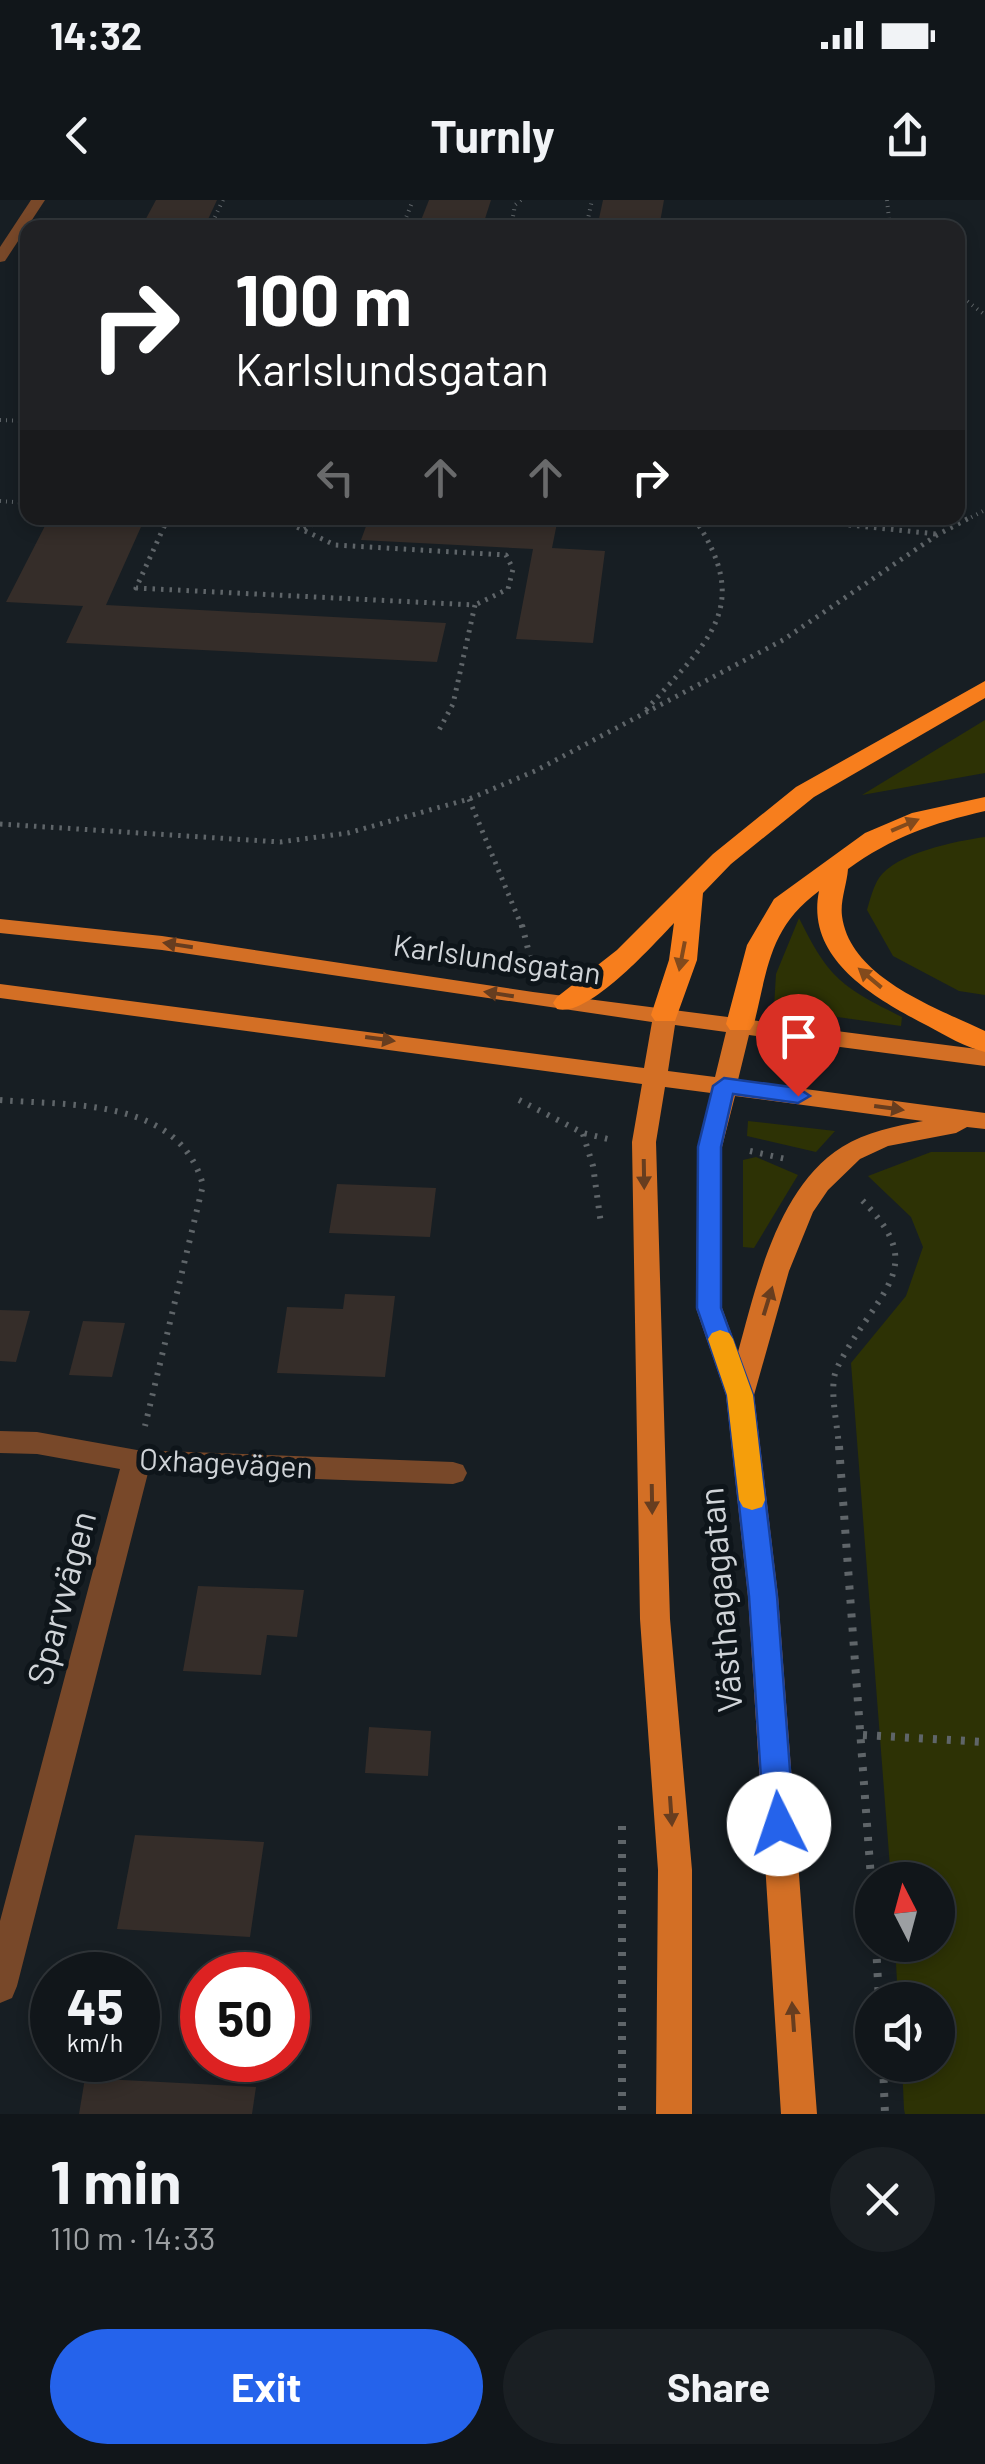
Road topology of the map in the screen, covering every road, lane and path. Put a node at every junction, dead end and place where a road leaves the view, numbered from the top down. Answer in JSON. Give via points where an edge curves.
{"nodes":[{"id":1,"x":20,"y":227,"type":"edge"},
{"id":2,"x":0,"y":258,"type":"edge"},
{"id":3,"x":965,"y":299,"type":"edge"},
{"id":4,"x":985,"y":315,"type":"edge"},
{"id":5,"x":165,"y":525,"type":"edge"},
{"id":6,"x":292,"y":525,"type":"edge"},
{"id":7,"x":312,"y":525,"type":"edge"},
{"id":8,"x":699,"y":525,"type":"edge"},
{"id":9,"x":849,"y":525,"type":"edge"},
{"id":10,"x":955,"y":525,"type":"edge"},
{"id":11,"x":302,"y":530,"type":"junction"},
{"id":12,"x":937,"y":534,"type":"junction"},
{"id":13,"x":476,"y":605,"type":"junction"},
{"id":14,"x":985,"y":688,"type":"edge"},
{"id":15,"x":642,"y":716,"type":"junction"},
{"id":16,"x":440,"y":730,"type":"dead end"},
{"id":17,"x":468,"y":799,"type":"junction"},
{"id":18,"x":985,"y":804,"type":"edge"},
{"id":19,"x":0,"y":824,"type":"edge"},
{"id":20,"x":836,"y":870,"type":"junction"},
{"id":21,"x":691,"y":894,"type":"junction"},
{"id":22,"x":518,"y":910,"type":"dead end"},
{"id":23,"x":0,"y":926,"type":"edge"},
{"id":24,"x":0,"y":991,"type":"edge"},
{"id":25,"x":567,"y":1004,"type":"junction"},
{"id":26,"x":666,"y":1015,"type":"junction"},
{"id":27,"x":740,"y":1024,"type":"junction"},
{"id":28,"x":985,"y":1043,"type":"edge"},
{"id":29,"x":985,"y":1058,"type":"edge"},
{"id":30,"x":653,"y":1078,"type":"junction"},
{"id":31,"x":724,"y":1086,"type":"junction"},
{"id":32,"x":0,"y":1100,"type":"edge"},
{"id":33,"x":985,"y":1121,"type":"edge"},
{"id":34,"x":583,"y":1133,"type":"dead end"},
{"id":35,"x":754,"y":1151,"type":"dead end"},
{"id":36,"x":824,"y":1178,"type":"junction"},
{"id":37,"x":602,"y":1236,"type":"dead end"},
{"id":38,"x":740,"y":1395,"type":"junction"},
{"id":39,"x":0,"y":1442,"type":"edge"},
{"id":40,"x":137,"y":1461,"type":"junction"},
{"id":41,"x":453,"y":1473,"type":"dead end"},
{"id":42,"x":864,"y":1735,"type":"junction"},
{"id":43,"x":985,"y":1742,"type":"edge"},
{"id":44,"x":870,"y":1862,"type":"edge"},
{"id":45,"x":0,"y":1986,"type":"edge"},
{"id":46,"x":883,"y":2082,"type":"edge"},
{"id":47,"x":674,"y":2114,"type":"edge"},
{"id":48,"x":799,"y":2114,"type":"edge"},
{"id":49,"x":886,"y":2114,"type":"edge"}],
"edges":[{"from":1,"to":2,"type":"street"},
{"from":3,"to":4,"type":"path"},
{"from":5,"to":13,"type":"path","via":[[136,588]]},
{"from":6,"to":11,"type":"path"},
{"from":7,"to":11,"type":"path"},
{"from":8,"to":15,"type":"path","via":[[722,559],[726,601],[694,655]]},
{"from":9,"to":12,"type":"path"},
{"from":10,"to":12,"type":"path"},
{"from":11,"to":13,"type":"path","via":[[335,545],[506,556],[513,568],[508,589]]},
{"from":12,"to":15,"type":"path","via":[[782,640]]},
{"from":13,"to":16,"type":"path","via":[[453,704]]},
{"from":14,"to":21,"type":"highway","via":[[805,792],[722,858]]},
{"from":15,"to":17,"type":"path"},
{"from":17,"to":19,"type":"path","via":[[348,833],[280,842]]},
{"from":17,"to":22,"type":"path"},
{"from":20,"to":18,"type":"highway","one_way":true,"via":[[874,838],[921,818]]},
{"from":20,"to":27,"type":"highway","via":[[783,905],[760,945]]},
{"from":28,"to":20,"type":"highway","one_way":true,"via":[[889,993],[842,954],[829,916]]},
{"from":21,"to":25,"type":"highway"},
{"from":21,"to":26,"type":"highway","one_way":true,"via":[[683,960]]},
{"from":25,"to":23,"type":"main road","name":"Karlslundsgatan","one_way":true,"via":[[162,942]]},
{"from":24,"to":30,"type":"main road","one_way":true},
{"from":25,"to":26,"type":"main road","name":"Karlslundsgatan"},
{"from":26,"to":27,"type":"main road","name":"Karlslundsgatan"},
{"from":26,"to":30,"type":"main road","name":"Västhagagatan"},
{"from":27,"to":29,"type":"main road","name":"Karlslundsgatan"},
{"from":27,"to":31,"type":"main road","name":"Västhagagatan"},
{"from":30,"to":31,"type":"main road"},
{"from":30,"to":47,"type":"main road","name":"Västhagagatan","one_way":true,"via":[[644,1160],[655,1619],[675,1870]]},
{"from":31,"to":33,"type":"main road","one_way":true},
{"from":31,"to":38,"type":"main road","name":"Västhagagatan","via":[[710,1147],[709,1308]]},
{"from":32,"to":40,"type":"path","via":[[136,1118],[182,1142],[197,1162],[203,1186]]},
{"from":33,"to":36,"type":"main road","via":[[862,1148]]},
{"from":34,"to":37,"type":"path"},
{"from":35,"to":36,"type":"path"},
{"from":38,"to":36,"type":"main road","one_way":true,"via":[[798,1215]]},
{"from":36,"to":42,"type":"path","via":[[873,1208],[899,1253],[894,1282],[842,1355],[834,1378]]},
{"from":48,"to":38,"type":"main road","name":"Västhagagatan","one_way":true,"via":[[763,1596]]},
{"from":39,"to":40,"type":"street","name":"Oxhagevägen"},
{"from":40,"to":41,"type":"street","name":"Oxhagevägen"},
{"from":40,"to":45,"type":"street","name":"Sparvvägen"},
{"from":42,"to":43,"type":"path"},
{"from":42,"to":44,"type":"path"},
{"from":46,"to":49,"type":"path"}]}
